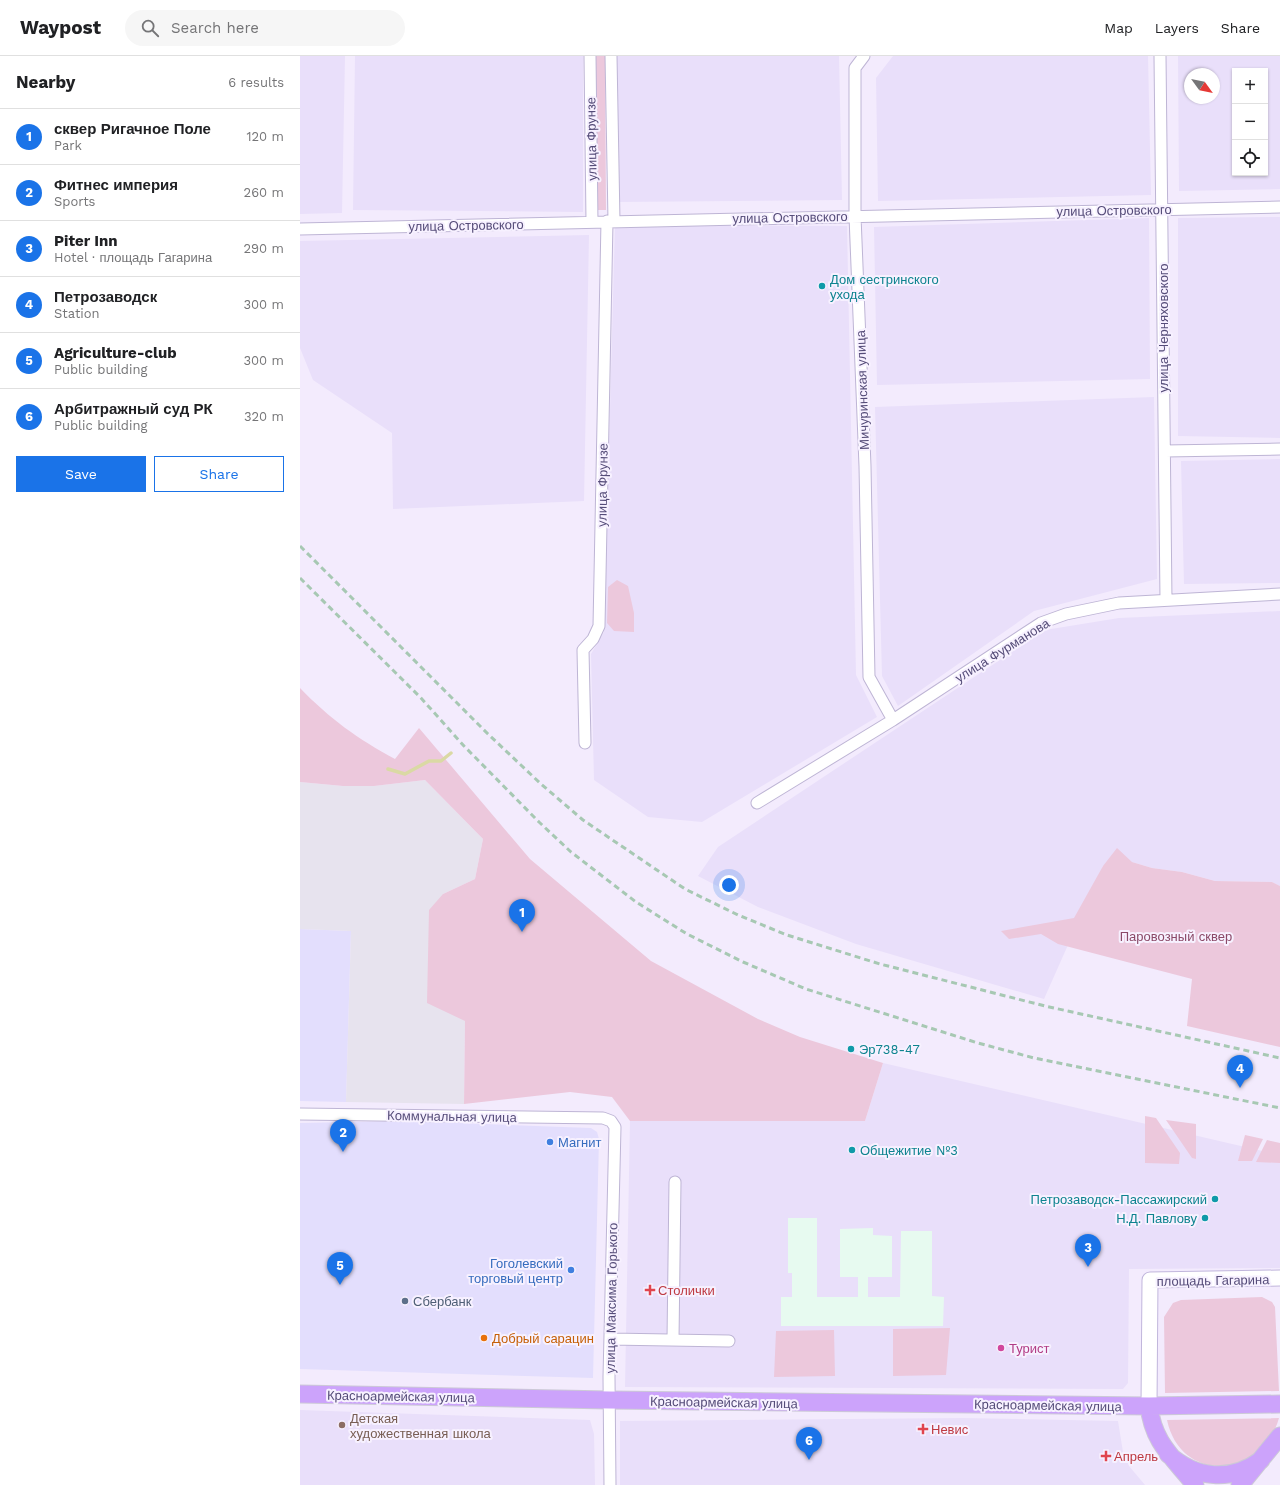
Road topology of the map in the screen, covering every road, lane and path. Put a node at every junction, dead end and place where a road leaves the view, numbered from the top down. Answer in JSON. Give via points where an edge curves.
{"nodes":[{"id":1,"x":590,"y":56,"type":"edge"},
{"id":2,"x":612,"y":56,"type":"edge"},
{"id":3,"x":864,"y":56,"type":"edge"},
{"id":4,"x":1160,"y":56,"type":"edge"},
{"id":5,"x":1280,"y":207,"type":"edge"},
{"id":6,"x":1162,"y":209,"type":"junction"},
{"id":7,"x":855,"y":216,"type":"junction"},
{"id":8,"x":610,"y":221,"type":"junction"},
{"id":9,"x":592,"y":222,"type":"junction"},
{"id":10,"x":300,"y":229,"type":"edge"},
{"id":11,"x":1280,"y":449,"type":"edge"},
{"id":12,"x":1165,"y":451,"type":"junction"},
{"id":13,"x":1280,"y":594,"type":"edge"},
{"id":14,"x":1166,"y":600,"type":"junction"},
{"id":15,"x":893,"y":720,"type":"junction"},
{"id":16,"x":585,"y":743,"type":"dead end"},
{"id":17,"x":757,"y":803,"type":"dead end"},
{"id":18,"x":300,"y":1114,"type":"edge"},
{"id":19,"x":603,"y":1118,"type":"joint"},
{"id":20,"x":675,"y":1182,"type":"dead end"},
{"id":21,"x":1280,"y":1278,"type":"edge"},
{"id":22,"x":610,"y":1339,"type":"junction"},
{"id":23,"x":673,"y":1340,"type":"junction"},
{"id":24,"x":729,"y":1341,"type":"dead end"},
{"id":25,"x":300,"y":1394,"type":"edge"},
{"id":26,"x":609,"y":1400,"type":"junction"},
{"id":27,"x":1280,"y":1404,"type":"edge"},
{"id":28,"x":1149,"y":1406,"type":"junction"},
{"id":29,"x":1280,"y":1436,"type":"edge"},
{"id":30,"x":1168,"y":1454,"type":"junction"},
{"id":31,"x":1261,"y":1460,"type":"junction"},
{"id":32,"x":610,"y":1485,"type":"edge"},
{"id":33,"x":1195,"y":1485,"type":"edge"},
{"id":34,"x":1240,"y":1485,"type":"edge"}],
"edges":[{"from":1,"to":9,"type":"street","name":"улица Фрунзе"},
{"from":2,"to":8,"type":"street","name":"улица Фрунзе"},
{"from":3,"to":7,"type":"street","name":"Мичуринская улица","via":[[855,68]]},
{"from":4,"to":6,"type":"street","name":"улица Черняховского"},
{"from":5,"to":6,"type":"street","name":"улица Островского"},
{"from":6,"to":7,"type":"street","name":"улица Островского"},
{"from":6,"to":12,"type":"street","name":"улица Черняховского"},
{"from":7,"to":8,"type":"street","name":"улица Островского"},
{"from":7,"to":15,"type":"street","name":"Мичуринская улица","via":[[865,466],[869,677]]},
{"from":8,"to":9,"type":"street","name":"улица Островского"},
{"from":8,"to":16,"type":"street","name":"улица Фрунзе","via":[[599,626],[593,639],[583,650]]},
{"from":9,"to":10,"type":"street","name":"улица Островского"},
{"from":11,"to":12,"type":"street"},
{"from":12,"to":14,"type":"street","name":"улица Черняховского"},
{"from":13,"to":14,"type":"street","name":"улица Фурманова"},
{"from":14,"to":15,"type":"street","name":"улица Фурманова","via":[[1119,603],[1066,614],[1041,623]]},
{"from":15,"to":17,"type":"street","name":"улица Фурманова"},
{"from":18,"to":19,"type":"street","name":"Коммунальная улица"},
{"from":19,"to":22,"type":"street","name":"улица Максима Горького","via":[[611,1121],[615,1127]]},
{"from":20,"to":23,"type":"street"},
{"from":21,"to":28,"type":"street","name":"площадь Гагарина","via":[[1150,1280]]},
{"from":22,"to":23,"type":"street"},
{"from":22,"to":26,"type":"street","name":"улица Максима Горького"},
{"from":23,"to":24,"type":"street"},
{"from":25,"to":26,"type":"main road","name":"Красноармейская улица"},
{"from":26,"to":28,"type":"main road","name":"Красноармейская улица"},
{"from":26,"to":32,"type":"street","name":"улица Максима Горького"},
{"from":27,"to":28,"type":"main road"},
{"from":28,"to":30,"type":"main road","name":"площадь Гагарина","via":[[1154,1432]]},
{"from":29,"to":31,"type":"main road","name":"площадь Гагарина"},
{"from":30,"to":31,"type":"main road","name":"площадь Гагарина","via":[[1194,1471],[1213,1475],[1244,1470]]},
{"from":30,"to":33,"type":"main road","name":"площадь Гагарина"},
{"from":31,"to":34,"type":"main road","name":"площадь Гагарина"}]}
